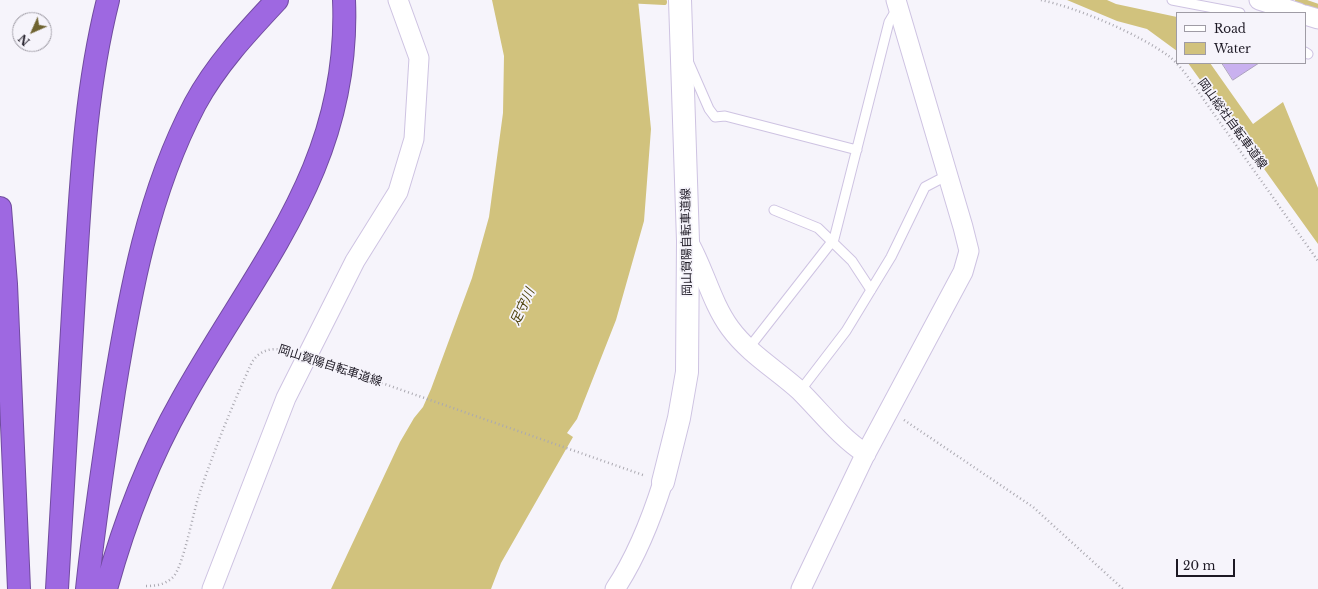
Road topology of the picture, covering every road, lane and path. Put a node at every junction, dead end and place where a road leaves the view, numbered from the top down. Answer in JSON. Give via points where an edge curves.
{"nodes":[{"id":1,"x":108,"y":0,"type":"edge"},
{"id":2,"x":278,"y":0,"type":"edge"},
{"id":3,"x":344,"y":0,"type":"edge"},
{"id":4,"x":398,"y":0,"type":"edge"},
{"id":5,"x":680,"y":0,"type":"edge"},
{"id":6,"x":1041,"y":0,"type":"edge"},
{"id":7,"x":1172,"y":0,"type":"edge"},
{"id":8,"x":1259,"y":0,"type":"edge"},
{"id":9,"x":897,"y":4,"type":"edge"},
{"id":10,"x":1235,"y":12,"type":"edge"},
{"id":11,"x":1296,"y":12,"type":"edge"},
{"id":12,"x":1306,"y":15,"type":"edge"},
{"id":13,"x":1318,"y":19,"type":"edge"},
{"id":14,"x":683,"y":54,"type":"junction"},
{"id":15,"x":1176,"y":63,"type":"edge"},
{"id":16,"x":1177,"y":64,"type":"edge"},
{"id":17,"x":857,"y":150,"type":"junction"},
{"id":18,"x":948,"y":175,"type":"junction"},
{"id":19,"x":0,"y":208,"type":"edge"},
{"id":20,"x":774,"y":210,"type":"dead end"},
{"id":21,"x":688,"y":240,"type":"junction"},
{"id":22,"x":832,"y":242,"type":"junction"},
{"id":23,"x":1318,"y":260,"type":"edge"},
{"id":24,"x":871,"y":290,"type":"junction"},
{"id":25,"x":748,"y":349,"type":"junction"},
{"id":26,"x":307,"y":357,"type":"junction"},
{"id":27,"x":800,"y":391,"type":"junction"},
{"id":28,"x":889,"y":410,"type":"junction"},
{"id":29,"x":866,"y":454,"type":"junction"},
{"id":30,"x":656,"y":479,"type":"junction"},
{"id":31,"x":146,"y":586,"type":"dead end"},
{"id":32,"x":19,"y":589,"type":"edge"},
{"id":33,"x":57,"y":589,"type":"edge"},
{"id":34,"x":87,"y":589,"type":"edge"},
{"id":35,"x":106,"y":589,"type":"edge"},
{"id":36,"x":212,"y":589,"type":"edge"},
{"id":37,"x":615,"y":589,"type":"edge"},
{"id":38,"x":801,"y":589,"type":"edge"},
{"id":39,"x":1123,"y":589,"type":"edge"}],
"edges":[{"from":1,"to":33,"type":"highway","via":[[100,31],[87,115]]},
{"from":2,"to":34,"type":"highway","via":[[232,49],[213,76],[182,131],[163,178],[134,279],[103,460]]},
{"from":3,"to":35,"type":"highway","via":[[346,31],[342,70],[335,107],[312,174],[279,240],[203,363],[162,437],[129,514]]},
{"from":4,"to":26,"type":"street","via":[[420,58],[414,139],[398,192],[355,261]]},
{"from":5,"to":14,"type":"main road","name":"岡山賀陽自転車道線"},
{"from":6,"to":15,"type":"path","name":"岡山総社自転車道線","via":[[1061,4],[1108,24],[1148,43]]},
{"from":7,"to":10,"type":"lane"},
{"from":8,"to":11,"type":"street"},
{"from":9,"to":17,"type":"lane","via":[[889,22]]},
{"from":9,"to":18,"type":"street"},
{"from":12,"to":13,"type":"street"},
{"from":14,"to":17,"type":"lane","via":[[690,62],[709,109],[715,117],[725,116]]},
{"from":14,"to":21,"type":"main road","name":"岡山賀陽自転車道線"},
{"from":16,"to":23,"type":"path","name":"岡山総社自転車道線"},
{"from":17,"to":22,"type":"lane"},
{"from":18,"to":24,"type":"lane","via":[[925,187],[891,257]]},
{"from":18,"to":28,"type":"street","via":[[968,251],[963,272]]},
{"from":19,"to":32,"type":"highway","via":[[6,284]]},
{"from":20,"to":22,"type":"lane","via":[[818,228]]},
{"from":21,"to":25,"type":"street","via":[[729,328]]},
{"from":21,"to":30,"type":"main road","name":"岡山賀陽自転車道線","via":[[688,372],[679,418]]},
{"from":22,"to":24,"type":"lane","via":[[852,261]]},
{"from":22,"to":25,"type":"lane"},
{"from":24,"to":27,"type":"lane","via":[[846,331]]},
{"from":25,"to":27,"type":"street"},
{"from":26,"to":30,"type":"path","name":"岡山賀陽自転車道線"},
{"from":26,"to":31,"type":"path","name":"岡山賀陽自転車道線","via":[[273,348],[261,352],[256,357],[216,449],[199,496],[178,569],[166,583]]},
{"from":26,"to":36,"type":"street","via":[[286,398]]},
{"from":27,"to":29,"type":"street","via":[[842,435]]},
{"from":28,"to":29,"type":"street"},
{"from":28,"to":39,"type":"path","via":[[1033,507]]},
{"from":29,"to":38,"type":"street"},
{"from":30,"to":37,"type":"street","via":[[650,522],[629,567]]}]}
